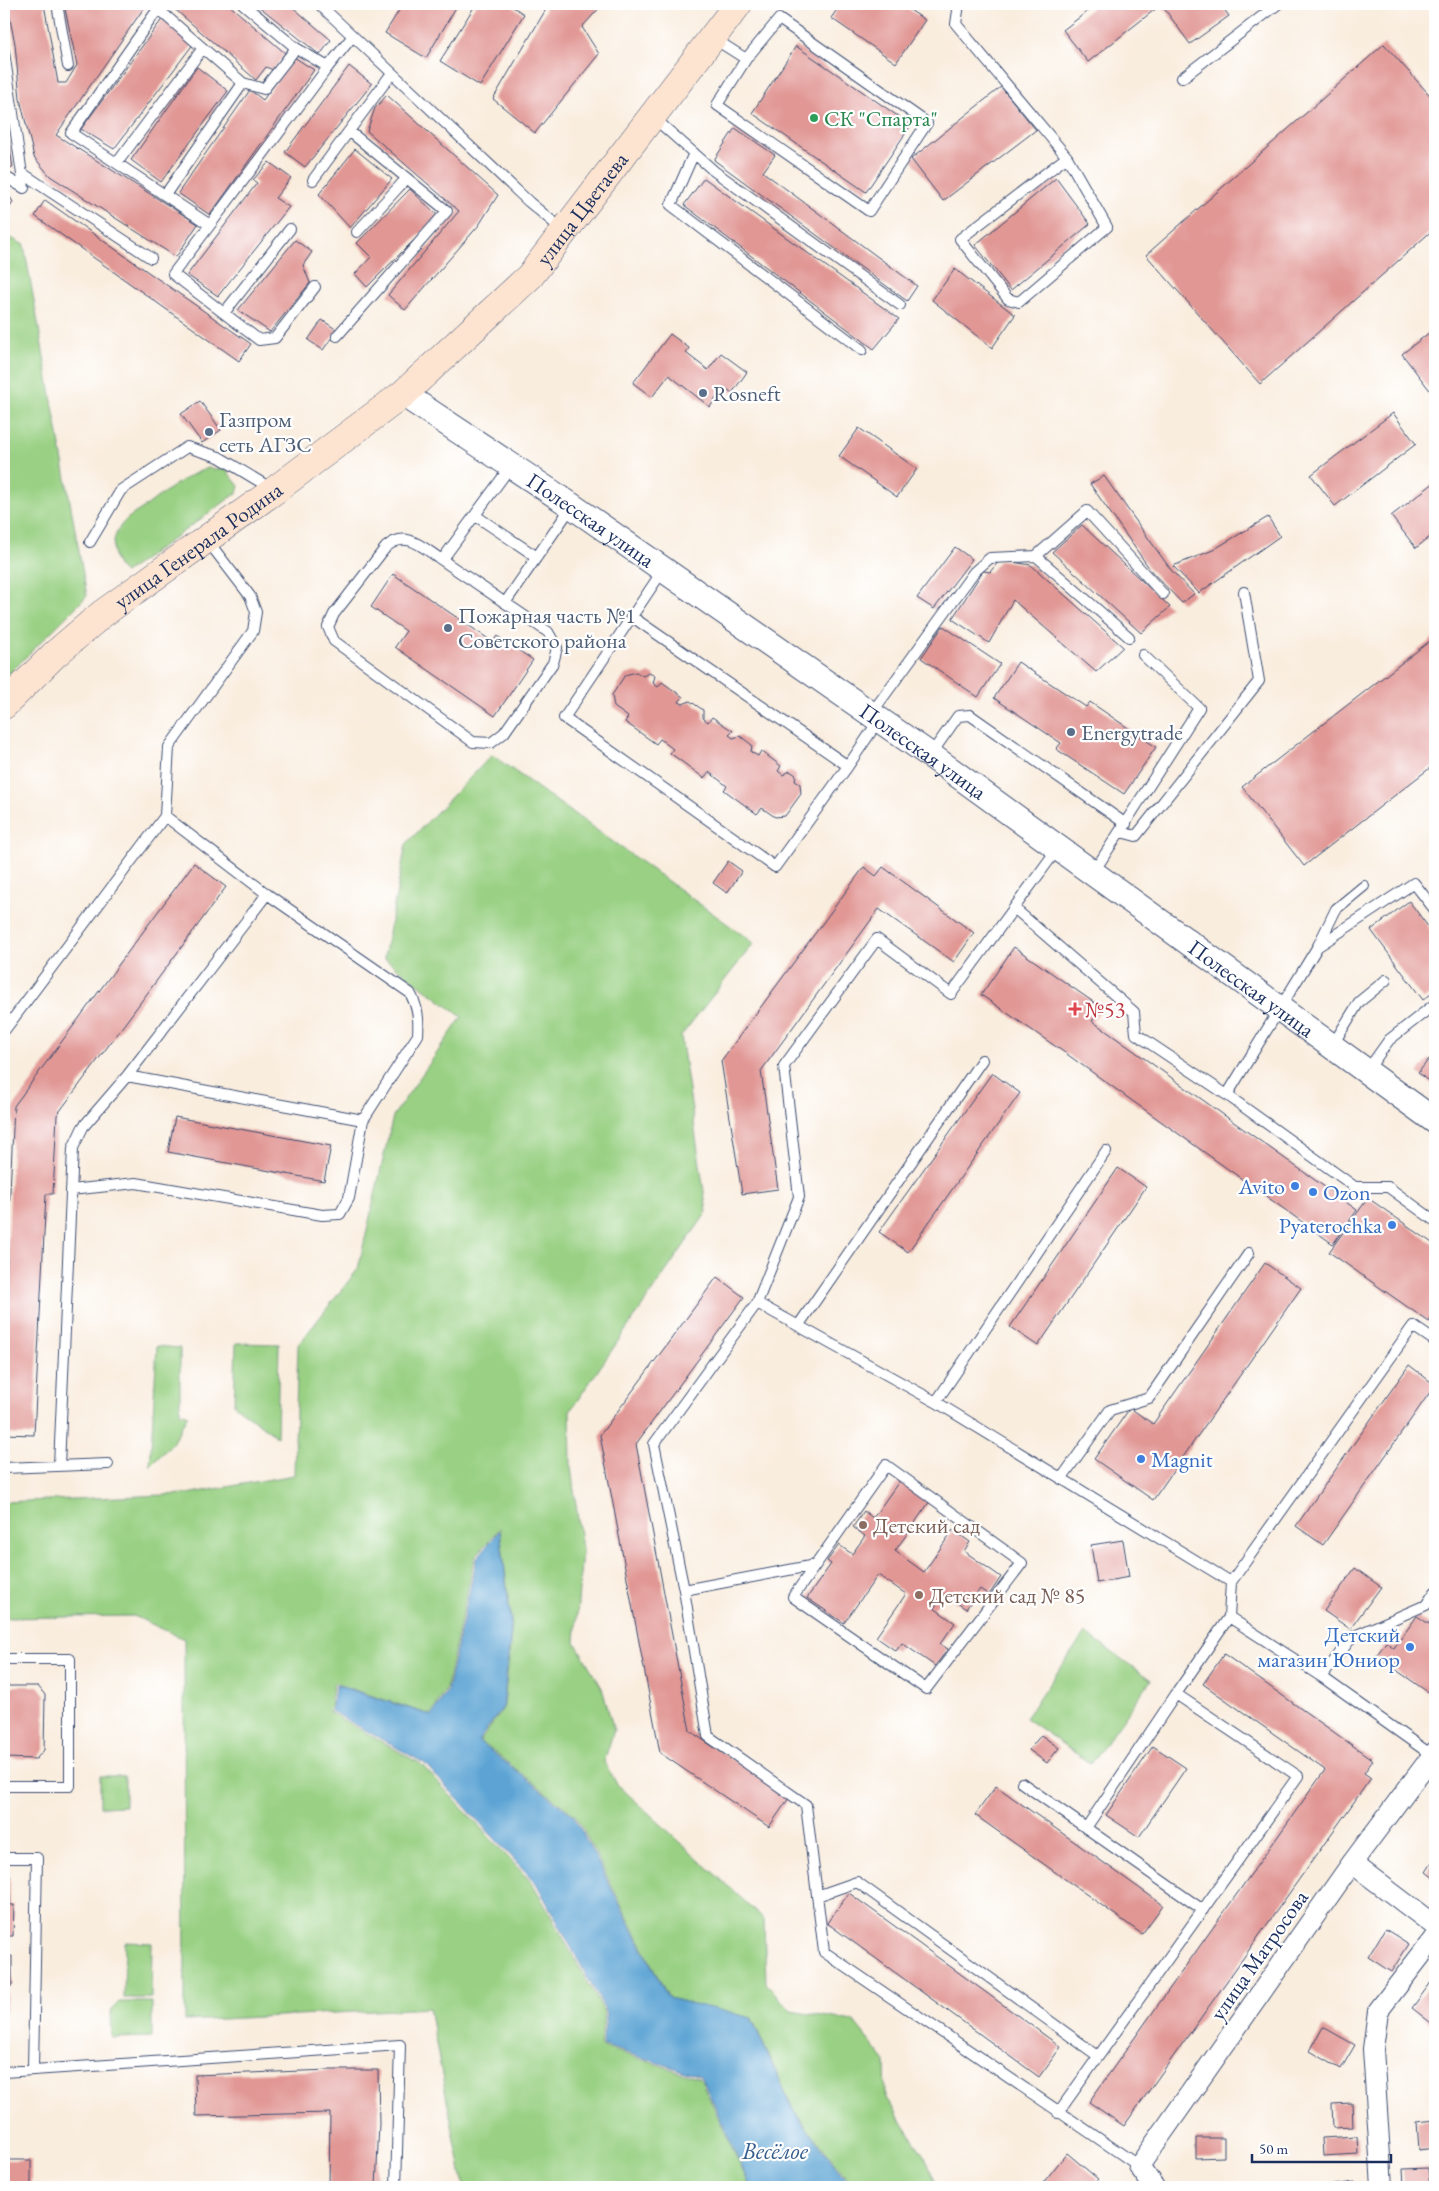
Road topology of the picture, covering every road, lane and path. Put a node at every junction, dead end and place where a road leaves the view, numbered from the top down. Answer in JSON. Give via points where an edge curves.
{"nodes":[{"id":1,"x":57,"y":4,"type":"edge"},
{"id":2,"x":243,"y":4,"type":"edge"},
{"id":3,"x":320,"y":4,"type":"edge"},
{"id":4,"x":738,"y":4,"type":"edge"},
{"id":5,"x":959,"y":4,"type":"edge"},
{"id":6,"x":1278,"y":4,"type":"edge"},
{"id":7,"x":156,"y":6,"type":"edge"},
{"id":8,"x":352,"y":37,"type":"junction"},
{"id":9,"x":713,"y":38,"type":"junction"},
{"id":10,"x":203,"y":48,"type":"junction"},
{"id":11,"x":296,"y":48,"type":"junction"},
{"id":12,"x":4,"y":52,"type":"edge"},
{"id":13,"x":746,"y":59,"type":"junction"},
{"id":14,"x":68,"y":66,"type":"dead end"},
{"id":15,"x":328,"y":67,"type":"junction"},
{"id":16,"x":392,"y":74,"type":"junction"},
{"id":17,"x":1182,"y":78,"type":"dead end"},
{"id":18,"x":243,"y":83,"type":"junction"},
{"id":19,"x":653,"y":117,"type":"junction"},
{"id":20,"x":349,"y":132,"type":"junction"},
{"id":21,"x":694,"y":153,"type":"junction"},
{"id":22,"x":1067,"y":157,"type":"junction"},
{"id":23,"x":117,"y":163,"type":"junction"},
{"id":24,"x":22,"y":174,"type":"junction"},
{"id":25,"x":4,"y":176,"type":"edge"},
{"id":26,"x":406,"y":179,"type":"junction"},
{"id":27,"x":313,"y":180,"type":"dead end"},
{"id":28,"x":165,"y":195,"type":"junction"},
{"id":29,"x":210,"y":225,"type":"junction"},
{"id":30,"x":290,"y":230,"type":"dead end"},
{"id":31,"x":357,"y":232,"type":"dead end"},
{"id":32,"x":565,"y":232,"type":"junction"},
{"id":33,"x":151,"y":258,"type":"dead end"},
{"id":34,"x":315,"y":287,"type":"dead end"},
{"id":35,"x":900,"y":305,"type":"dead end"},
{"id":36,"x":224,"y":313,"type":"junction"},
{"id":37,"x":337,"y":336,"type":"dead end"},
{"id":38,"x":862,"y":350,"type":"dead end"},
{"id":39,"x":402,"y":394,"type":"junction"},
{"id":40,"x":512,"y":466,"type":"junction"},
{"id":41,"x":276,"y":490,"type":"junction"},
{"id":42,"x":572,"y":506,"type":"junction"},
{"id":43,"x":476,"y":516,"type":"junction"},
{"id":44,"x":205,"y":539,"type":"junction"},
{"id":45,"x":90,"y":542,"type":"dead end"},
{"id":46,"x":1036,"y":556,"type":"junction"},
{"id":47,"x":538,"y":557,"type":"junction"},
{"id":48,"x":442,"y":560,"type":"junction"},
{"id":49,"x":663,"y":569,"type":"junction"},
{"id":50,"x":1244,"y":592,"type":"dead end"},
{"id":51,"x":1163,"y":594,"type":"dead end"},
{"id":52,"x":505,"y":603,"type":"junction"},
{"id":53,"x":631,"y":616,"type":"junction"},
{"id":54,"x":1129,"y":637,"type":"dead end"},
{"id":55,"x":1143,"y":655,"type":"dead end"},
{"id":56,"x":4,"y":706,"type":"edge"},
{"id":57,"x":875,"y":718,"type":"junction"},
{"id":58,"x":930,"y":755,"type":"junction"},
{"id":59,"x":848,"y":766,"type":"junction"},
{"id":60,"x":165,"y":816,"type":"junction"},
{"id":61,"x":1123,"y":828,"type":"junction"},
{"id":62,"x":1058,"y":848,"type":"junction"},
{"id":63,"x":1093,"y":873,"type":"junction"},
{"id":64,"x":1364,"y":886,"type":"dead end"},
{"id":65,"x":267,"y":894,"type":"junction"},
{"id":66,"x":1014,"y":908,"type":"junction"},
{"id":67,"x":1435,"y":910,"type":"edge"},
{"id":68,"x":1318,"y":946,"type":"junction"},
{"id":69,"x":1386,"y":980,"type":"dead end"},
{"id":70,"x":1435,"y":1004,"type":"edge"},
{"id":71,"x":1280,"y":1010,"type":"junction"},
{"id":72,"x":4,"y":1031,"type":"edge"},
{"id":73,"x":1332,"y":1046,"type":"junction"},
{"id":74,"x":982,"y":1060,"type":"dead end"},
{"id":75,"x":1367,"y":1071,"type":"junction"},
{"id":76,"x":127,"y":1076,"type":"junction"},
{"id":77,"x":1226,"y":1095,"type":"junction"},
{"id":78,"x":363,"y":1120,"type":"junction"},
{"id":79,"x":1435,"y":1121,"type":"edge"},
{"id":80,"x":1106,"y":1151,"type":"dead end"},
{"id":81,"x":71,"y":1190,"type":"junction"},
{"id":82,"x":1435,"y":1221,"type":"edge"},
{"id":83,"x":1249,"y":1253,"type":"dead end"},
{"id":84,"x":757,"y":1303,"type":"junction"},
{"id":85,"x":798,"y":1326,"type":"junction"},
{"id":86,"x":1435,"y":1342,"type":"edge"},
{"id":87,"x":936,"y":1402,"type":"junction"},
{"id":88,"x":108,"y":1464,"type":"dead end"},
{"id":89,"x":59,"y":1466,"type":"junction"},
{"id":90,"x":4,"y":1468,"type":"edge"},
{"id":91,"x":1061,"y":1479,"type":"junction"},
{"id":92,"x":816,"y":1565,"type":"junction"},
{"id":93,"x":1231,"y":1582,"type":"junction"},
{"id":94,"x":684,"y":1590,"type":"junction"},
{"id":95,"x":1435,"y":1592,"type":"edge"},
{"id":96,"x":1229,"y":1617,"type":"junction"},
{"id":97,"x":4,"y":1659,"type":"edge"},
{"id":98,"x":1322,"y":1677,"type":"junction"},
{"id":99,"x":1176,"y":1694,"type":"junction"},
{"id":100,"x":1434,"y":1754,"type":"edge"},
{"id":101,"x":1022,"y":1783,"type":"dead end"},
{"id":102,"x":4,"y":1786,"type":"edge"},
{"id":103,"x":1086,"y":1828,"type":"junction"},
{"id":104,"x":4,"y":1858,"type":"edge"},
{"id":105,"x":1352,"y":1864,"type":"junction"},
{"id":106,"x":816,"y":1896,"type":"junction"},
{"id":107,"x":1203,"y":1910,"type":"junction"},
{"id":108,"x":1435,"y":1926,"type":"edge"},
{"id":109,"x":1435,"y":1937,"type":"edge"},
{"id":110,"x":1098,"y":2056,"type":"junction"},
{"id":111,"x":33,"y":2069,"type":"junction"},
{"id":112,"x":4,"y":2072,"type":"edge"},
{"id":113,"x":1058,"y":2113,"type":"junction"},
{"id":114,"x":1139,"y":2166,"type":"junction"},
{"id":115,"x":396,"y":2187,"type":"edge"},
{"id":116,"x":1154,"y":2187,"type":"edge"},
{"id":117,"x":1382,"y":2187,"type":"edge"}],
"edges":[{"from":1,"to":14,"type":"lane"},
{"from":2,"to":11,"type":"lane"},
{"from":3,"to":8,"type":"lane"},
{"from":4,"to":9,"type":"main road","name":"улица Цветаева"},
{"from":5,"to":22,"type":"lane","via":[[956,24]]},
{"from":6,"to":17,"type":"lane"},
{"from":7,"to":10,"type":"lane"},
{"from":7,"to":23,"type":"lane","via":[[71,133]]},
{"from":8,"to":15,"type":"lane"},
{"from":8,"to":16,"type":"lane"},
{"from":9,"to":13,"type":"lane"},
{"from":9,"to":19,"type":"main road","name":"улица Цветаева"},
{"from":10,"to":18,"type":"lane"},
{"from":10,"to":23,"type":"lane"},
{"from":11,"to":15,"type":"lane"},
{"from":11,"to":18,"type":"lane","via":[[264,90]]},
{"from":12,"to":24,"type":"lane"},
{"from":13,"to":13,"type":"lane","via":[[717,105],[869,211],[927,123],[779,19]]},
{"from":15,"to":29,"type":"lane"},
{"from":16,"to":20,"type":"lane"},
{"from":16,"to":32,"type":"lane"},
{"from":18,"to":28,"type":"lane"},
{"from":19,"to":21,"type":"lane"},
{"from":19,"to":32,"type":"main road","name":"улица Цветаева"},
{"from":20,"to":26,"type":"lane"},
{"from":20,"to":27,"type":"lane"},
{"from":21,"to":35,"type":"lane","via":[[714,171]]},
{"from":21,"to":38,"type":"lane","via":[[671,205]]},
{"from":22,"to":22,"type":"lane","via":[[960,239],[1008,299],[1019,302],[1107,227]]},
{"from":23,"to":28,"type":"lane"},
{"from":24,"to":25,"type":"lane","via":[[24,188]]},
{"from":24,"to":33,"type":"lane"},
{"from":26,"to":31,"type":"lane"},
{"from":26,"to":37,"type":"lane","via":[[447,211]]},
{"from":28,"to":29,"type":"lane"},
{"from":29,"to":36,"type":"lane","via":[[173,274]]},
{"from":30,"to":36,"type":"lane"},
{"from":32,"to":39,"type":"main road","name":"улица Цветаева","via":[[530,276]]},
{"from":34,"to":36,"type":"lane","via":[[275,338],[259,340]]},
{"from":39,"to":40,"type":"street","name":"Полесская улица"},
{"from":39,"to":41,"type":"main road","name":"улица Генерала Родина"},
{"from":40,"to":42,"type":"street","name":"Полесская улица"},
{"from":40,"to":43,"type":"lane"},
{"from":41,"to":44,"type":"main road","name":"улица Генерала Родина"},
{"from":41,"to":45,"type":"lane","via":[[218,457],[187,447],[121,490]]},
{"from":42,"to":47,"type":"lane"},
{"from":42,"to":49,"type":"street","name":"Полесская улица"},
{"from":43,"to":47,"type":"lane"},
{"from":43,"to":48,"type":"lane"},
{"from":44,"to":56,"type":"main road","name":"улица Генерала Родина","via":[[102,614],[54,655]]},
{"from":44,"to":60,"type":"lane","via":[[250,596],[256,612],[253,631],[169,746]]},
{"from":46,"to":51,"type":"lane","via":[[1087,511]]},
{"from":46,"to":54,"type":"lane"},
{"from":46,"to":57,"type":"lane","via":[[990,558],[974,572]]},
{"from":47,"to":52,"type":"lane"},
{"from":48,"to":52,"type":"lane"},
{"from":48,"to":52,"type":"lane","via":[[408,538],[395,539],[334,614],[328,628],[334,642],[473,742],[491,743],[504,733],[553,664],[557,648],[548,632]]},
{"from":49,"to":53,"type":"lane"},
{"from":49,"to":57,"type":"street","name":"Полесская улица"},
{"from":50,"to":61,"type":"lane","via":[[1259,681],[1136,836]]},
{"from":53,"to":59,"type":"lane"},
{"from":53,"to":59,"type":"lane","via":[[564,718],[766,861],[775,867]]},
{"from":55,"to":61,"type":"lane","via":[[1199,708]]},
{"from":57,"to":58,"type":"street","name":"Полесская улица"},
{"from":57,"to":59,"type":"lane"},
{"from":58,"to":61,"type":"lane","via":[[958,716],[970,715]]},
{"from":58,"to":62,"type":"street","name":"Полесская улица"},
{"from":60,"to":65,"type":"lane"},
{"from":60,"to":72,"type":"lane"},
{"from":61,"to":63,"type":"lane"},
{"from":62,"to":63,"type":"street","name":"Полесская улица"},
{"from":62,"to":66,"type":"lane"},
{"from":63,"to":71,"type":"street","name":"Полесская улица"},
{"from":64,"to":68,"type":"lane","via":[[1336,909]]},
{"from":65,"to":76,"type":"lane"},
{"from":65,"to":78,"type":"lane","via":[[404,988],[416,1005],[418,1035]]},
{"from":66,"to":77,"type":"lane","via":[[1134,1012],[1136,1034]]},
{"from":66,"to":84,"type":"lane","via":[[951,994],[877,939],[784,1066],[799,1197]]},
{"from":67,"to":68,"type":"lane","via":[[1414,883]]},
{"from":68,"to":71,"type":"lane"},
{"from":69,"to":73,"type":"lane","via":[[1359,1002]]},
{"from":70,"to":75,"type":"lane","via":[[1389,1040]]},
{"from":71,"to":73,"type":"street","name":"Полесская улица"},
{"from":71,"to":77,"type":"lane"},
{"from":73,"to":75,"type":"street","name":"Полесская улица"},
{"from":74,"to":85,"type":"lane"},
{"from":75,"to":79,"type":"street","name":"Полесская улица"},
{"from":76,"to":78,"type":"lane"},
{"from":76,"to":81,"type":"lane","via":[[83,1127],[73,1148]]},
{"from":77,"to":82,"type":"lane","via":[[1355,1187],[1388,1188]]},
{"from":78,"to":81,"type":"lane","via":[[349,1198],[340,1214],[322,1215],[136,1183]]},
{"from":80,"to":87,"type":"lane"},
{"from":81,"to":89,"type":"lane"},
{"from":83,"to":91,"type":"lane","via":[[1149,1398],[1110,1410]]},
{"from":84,"to":85,"type":"lane"},
{"from":84,"to":94,"type":"lane","via":[[654,1444]]},
{"from":85,"to":87,"type":"lane"},
{"from":86,"to":93,"type":"lane","via":[[1413,1326]]},
{"from":87,"to":91,"type":"lane"},
{"from":88,"to":89,"type":"lane"},
{"from":89,"to":90,"type":"lane"},
{"from":91,"to":93,"type":"lane"},
{"from":92,"to":92,"type":"lane","via":[[793,1597],[926,1689],[1022,1563],[886,1465]]},
{"from":92,"to":94,"type":"lane"},
{"from":93,"to":96,"type":"lane"},
{"from":94,"to":106,"type":"lane","via":[[708,1736],[806,1805]]},
{"from":95,"to":98,"type":"lane","via":[[1426,1605],[1352,1637]]},
{"from":96,"to":98,"type":"lane"},
{"from":96,"to":99,"type":"lane"},
{"from":97,"to":102,"type":"lane","via":[[70,1659],[70,1786]]},
{"from":98,"to":100,"type":"lane"},
{"from":99,"to":103,"type":"lane"},
{"from":99,"to":107,"type":"lane","via":[[1298,1776]]},
{"from":100,"to":105,"type":"street","name":"улица Матросова"},
{"from":101,"to":103,"type":"lane"},
{"from":103,"to":107,"type":"lane"},
{"from":104,"to":111,"type":"lane","via":[[37,1858]]},
{"from":105,"to":108,"type":"street"},
{"from":105,"to":114,"type":"street","name":"улица Матросова"},
{"from":106,"to":110,"type":"lane","via":[[857,1882]]},
{"from":106,"to":113,"type":"lane","via":[[824,1952]]},
{"from":107,"to":110,"type":"lane"},
{"from":109,"to":117,"type":"street","via":[[1378,2011],[1373,2049]]},
{"from":110,"to":113,"type":"lane"},
{"from":111,"to":112,"type":"lane"},
{"from":111,"to":115,"type":"lane","via":[[400,2045]]},
{"from":113,"to":114,"type":"lane"},
{"from":114,"to":116,"type":"street"}]}
